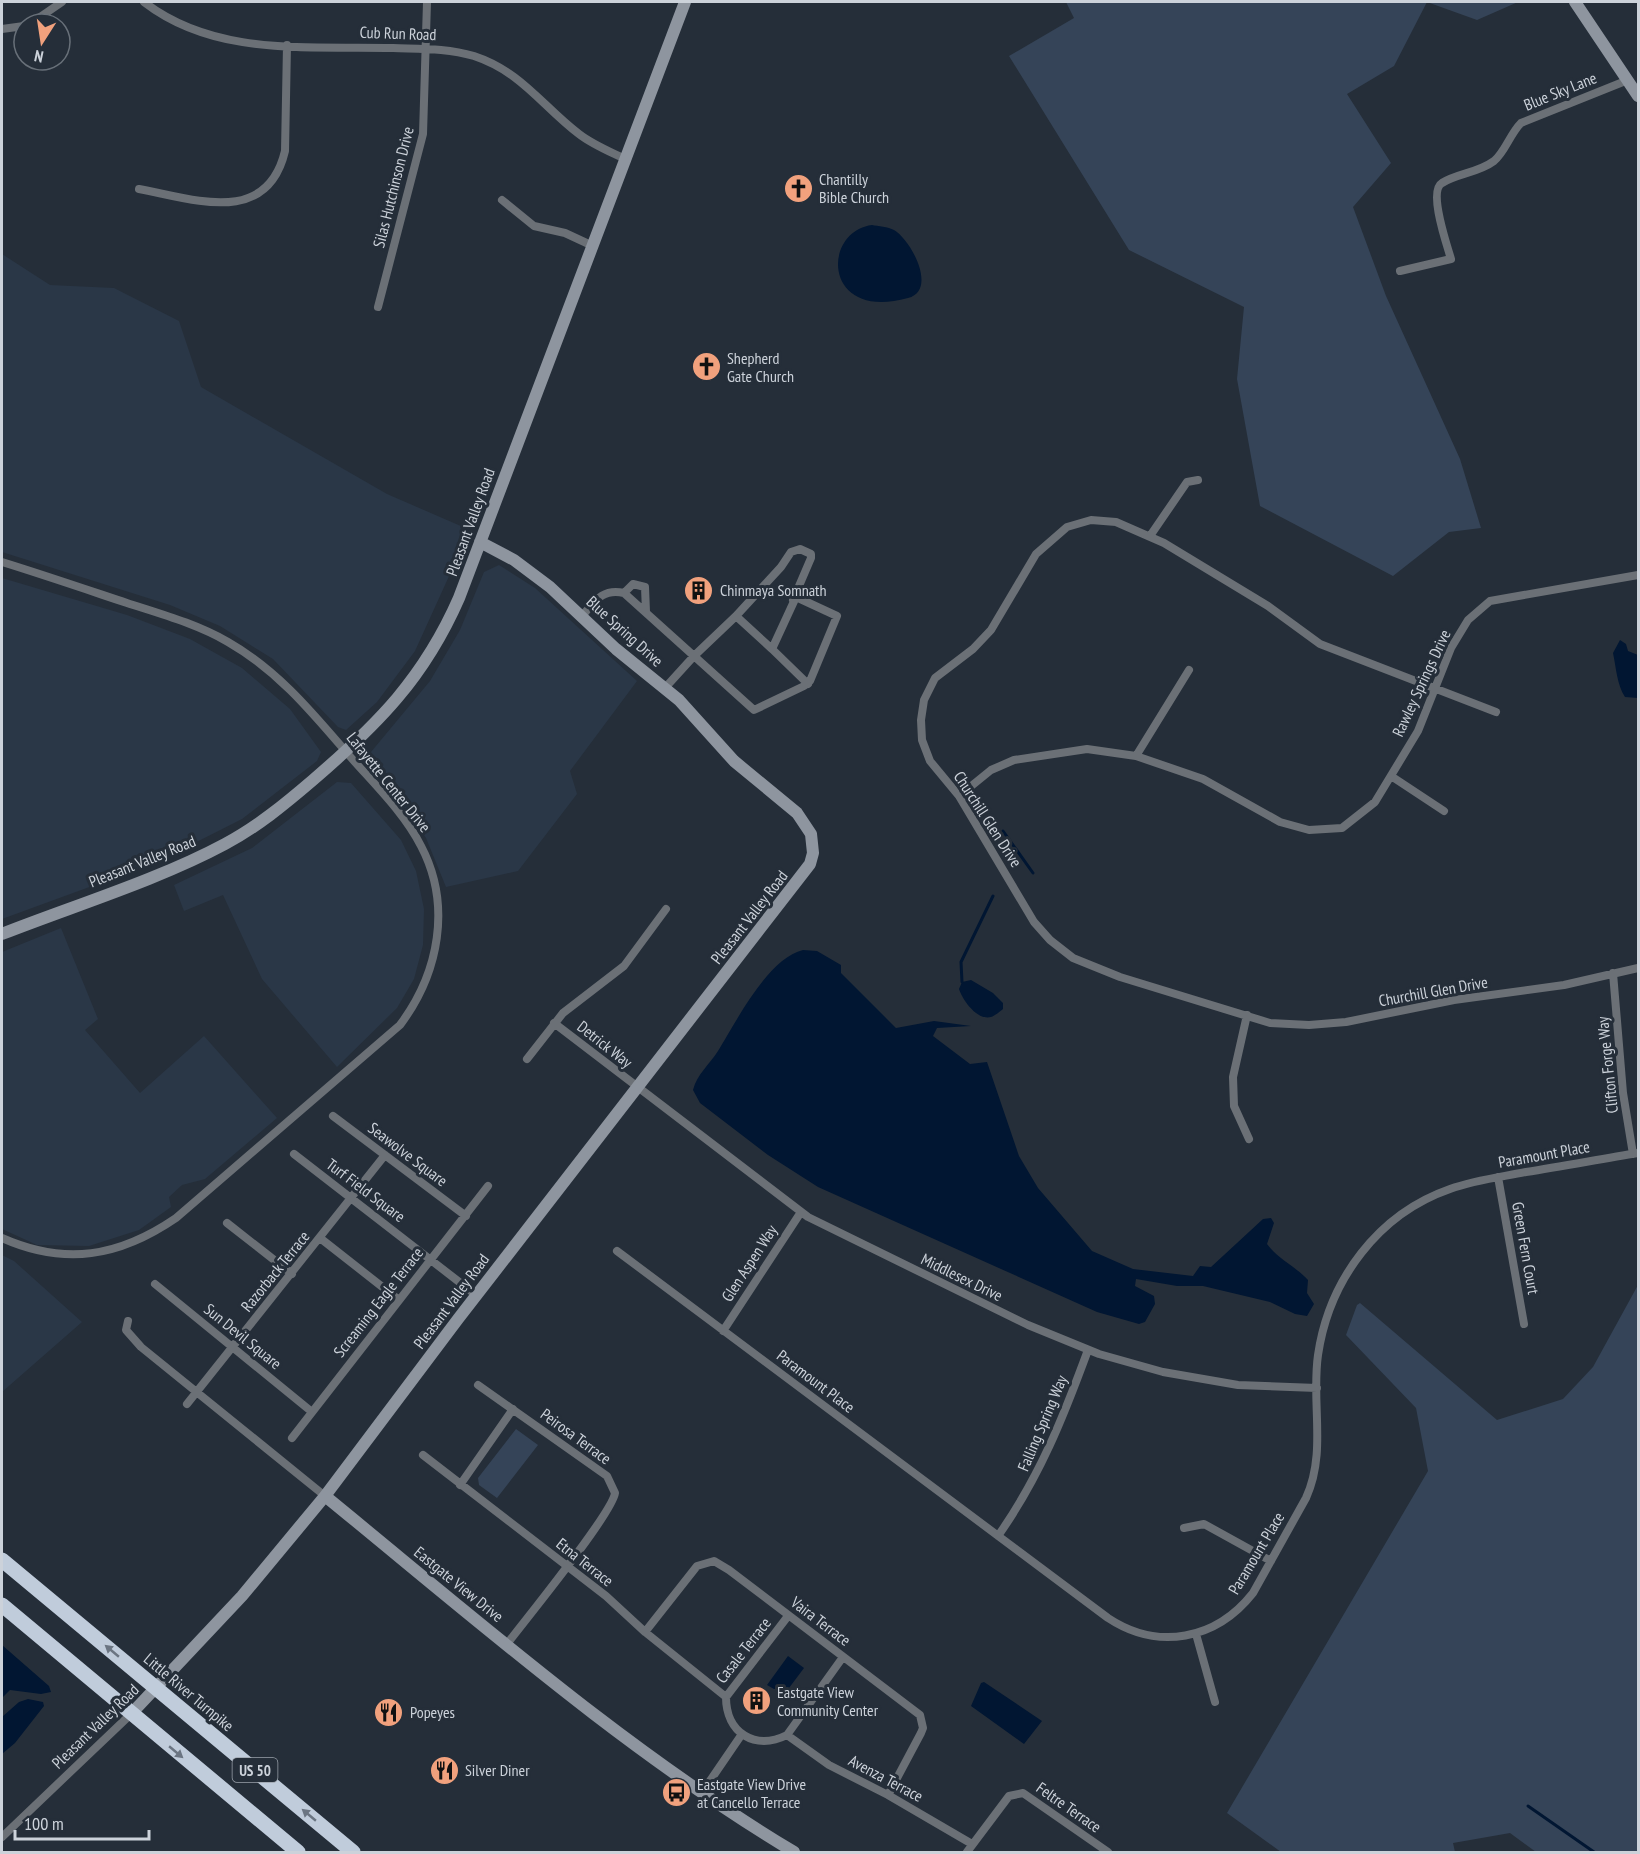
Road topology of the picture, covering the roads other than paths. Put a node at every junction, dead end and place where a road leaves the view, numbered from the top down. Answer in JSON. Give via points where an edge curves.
{"nodes":[{"id":1,"x":62,"y":2,"type":"edge"},
{"id":2,"x":144,"y":2,"type":"edge"},
{"id":3,"x":427,"y":2,"type":"edge"},
{"id":4,"x":685,"y":2,"type":"edge"},
{"id":5,"x":1575,"y":2,"type":"edge"},
{"id":6,"x":47,"y":12,"type":"edge"},
{"id":7,"x":287,"y":45,"type":"junction"},
{"id":8,"x":425,"y":47,"type":"junction"},
{"id":9,"x":1628,"y":80,"type":"junction"},
{"id":10,"x":1638,"y":96,"type":"edge"},
{"id":11,"x":627,"y":160,"type":"junction"},
{"id":12,"x":139,"y":189,"type":"dead end"},
{"id":13,"x":502,"y":200,"type":"dead end"},
{"id":14,"x":593,"y":246,"type":"junction"},
{"id":15,"x":1400,"y":271,"type":"dead end"},
{"id":16,"x":378,"y":307,"type":"dead end"},
{"id":17,"x":1198,"y":480,"type":"dead end"},
{"id":18,"x":1150,"y":537,"type":"junction"},
{"id":19,"x":480,"y":542,"type":"junction"},
{"id":20,"x":2,"y":562,"type":"edge"},
{"id":21,"x":1638,"y":575,"type":"edge"},
{"id":22,"x":624,"y":593,"type":"junction"},
{"id":23,"x":793,"y":600,"type":"junction"},
{"id":24,"x":646,"y":613,"type":"junction"},
{"id":25,"x":582,"y":616,"type":"junction"},
{"id":26,"x":736,"y":616,"type":"junction"},
{"id":27,"x":772,"y":649,"type":"junction"},
{"id":28,"x":694,"y":657,"type":"junction"},
{"id":29,"x":1189,"y":670,"type":"dead end"},
{"id":30,"x":808,"y":684,"type":"junction"},
{"id":31,"x":1435,"y":687,"type":"junction"},
{"id":32,"x":664,"y":688,"type":"junction"},
{"id":33,"x":1496,"y":712,"type":"dead end"},
{"id":34,"x":345,"y":751,"type":"junction"},
{"id":35,"x":1136,"y":756,"type":"junction"},
{"id":36,"x":734,"y":761,"type":"joint"},
{"id":37,"x":1391,"y":776,"type":"junction"},
{"id":38,"x":959,"y":796,"type":"junction"},
{"id":39,"x":1444,"y":811,"type":"dead end"},
{"id":40,"x":666,"y":909,"type":"dead end"},
{"id":41,"x":2,"y":934,"type":"edge"},
{"id":42,"x":1638,"y":968,"type":"edge"},
{"id":43,"x":1613,"y":973,"type":"junction"},
{"id":44,"x":1247,"y":1015,"type":"junction"},
{"id":45,"x":554,"y":1023,"type":"junction"},
{"id":46,"x":527,"y":1059,"type":"dead end"},
{"id":47,"x":638,"y":1088,"type":"junction"},
{"id":48,"x":333,"y":1116,"type":"dead end"},
{"id":49,"x":1249,"y":1139,"type":"dead end"},
{"id":50,"x":1636,"y":1153,"type":"edge"},
{"id":51,"x":294,"y":1154,"type":"dead end"},
{"id":52,"x":385,"y":1155,"type":"junction"},
{"id":53,"x":1498,"y":1177,"type":"junction"},
{"id":54,"x":488,"y":1186,"type":"dead end"},
{"id":55,"x":351,"y":1198,"type":"junction"},
{"id":56,"x":801,"y":1212,"type":"junction"},
{"id":57,"x":465,"y":1216,"type":"junction"},
{"id":58,"x":226,"y":1222,"type":"dead end"},
{"id":59,"x":2,"y":1238,"type":"edge"},
{"id":60,"x":320,"y":1238,"type":"junction"},
{"id":61,"x":617,"y":1251,"type":"dead end"},
{"id":62,"x":431,"y":1259,"type":"junction"},
{"id":63,"x":292,"y":1274,"type":"junction"},
{"id":64,"x":155,"y":1284,"type":"dead end"},
{"id":65,"x":476,"y":1295,"type":"junction"},
{"id":66,"x":399,"y":1300,"type":"junction"},
{"id":67,"x":128,"y":1321,"type":"dead end"},
{"id":68,"x":1524,"y":1324,"type":"dead end"},
{"id":69,"x":723,"y":1330,"type":"junction"},
{"id":70,"x":232,"y":1347,"type":"junction"},
{"id":71,"x":1088,"y":1350,"type":"junction"},
{"id":72,"x":478,"y":1384,"type":"dead end"},
{"id":73,"x":1317,"y":1388,"type":"junction"},
{"id":74,"x":197,"y":1392,"type":"junction"},
{"id":75,"x":187,"y":1404,"type":"dead end"},
{"id":76,"x":513,"y":1409,"type":"junction"},
{"id":77,"x":312,"y":1412,"type":"junction"},
{"id":78,"x":292,"y":1438,"type":"dead end"},
{"id":79,"x":423,"y":1455,"type":"dead end"},
{"id":80,"x":460,"y":1485,"type":"junction"},
{"id":81,"x":325,"y":1496,"type":"junction"},
{"id":82,"x":1184,"y":1528,"type":"dead end"},
{"id":83,"x":998,"y":1536,"type":"junction"},
{"id":84,"x":2,"y":1560,"type":"edge"},
{"id":85,"x":1271,"y":1561,"type":"junction"},
{"id":86,"x":566,"y":1566,"type":"junction"},
{"id":87,"x":2,"y":1605,"type":"edge"},
{"id":88,"x":788,"y":1616,"type":"junction"},
{"id":89,"x":645,"y":1632,"type":"junction"},
{"id":90,"x":1196,"y":1634,"type":"junction"},
{"id":91,"x":507,"y":1644,"type":"junction"},
{"id":92,"x":843,"y":1657,"type":"junction"},
{"id":93,"x":158,"y":1688,"type":"junction"},
{"id":94,"x":726,"y":1696,"type":"junction"},
{"id":95,"x":1215,"y":1702,"type":"dead end"},
{"id":96,"x":131,"y":1714,"type":"junction"},
{"id":97,"x":742,"y":1734,"type":"junction"},
{"id":98,"x":787,"y":1735,"type":"junction"},
{"id":99,"x":701,"y":1794,"type":"junction"},
{"id":100,"x":888,"y":1795,"type":"junction"},
{"id":101,"x":2,"y":1837,"type":"edge"},
{"id":102,"x":972,"y":1844,"type":"junction"},
{"id":103,"x":298,"y":1852,"type":"edge"},
{"id":104,"x":353,"y":1852,"type":"edge"},
{"id":105,"x":794,"y":1852,"type":"edge"},
{"id":106,"x":967,"y":1852,"type":"edge"},
{"id":107,"x":1108,"y":1852,"type":"edge"}],
"edges":[{"from":1,"to":6,"type":"street"},
{"from":2,"to":7,"type":"street","name":"Cub Run Road","via":[[200,34],[242,44]]},
{"from":3,"to":8,"type":"street","name":"Silas Hutchinson Drive"},
{"from":4,"to":11,"type":"street","name":"Pleasant Valley Road"},
{"from":5,"to":9,"type":"street"},
{"from":7,"to":8,"type":"street","name":"Cub Run Road"},
{"from":7,"to":12,"type":"street","via":[[285,151],[268,185],[250,198],[225,204]]},
{"from":8,"to":11,"type":"street","name":"Cub Run Road","via":[[475,56],[513,74],[579,134]]},
{"from":8,"to":16,"type":"street","name":"Silas Hutchinson Drive","via":[[423,134]]},
{"from":9,"to":10,"type":"street"},
{"from":9,"to":15,"type":"street","name":"Blue Sky Lane","via":[[1521,123],[1511,132],[1496,160],[1443,182],[1436,190],[1436,202],[1451,259]]},
{"from":11,"to":14,"type":"street","name":"Pleasant Valley Road"},
{"from":13,"to":14,"type":"street","via":[[534,226],[565,233]]},
{"from":14,"to":19,"type":"street","name":"Pleasant Valley Road"},
{"from":17,"to":18,"type":"street","via":[[1187,482]]},
{"from":18,"to":31,"type":"street","name":"Churchill Glen Drive","via":[[1268,606],[1320,644]]},
{"from":18,"to":38,"type":"street","name":"Churchill Glen Drive","via":[[1116,522],[1091,520],[1067,527],[1036,554],[981,641],[935,678],[924,700],[922,740],[930,761]]},
{"from":19,"to":25,"type":"street","name":"Blue Spring Drive","via":[[527,569]]},
{"from":19,"to":34,"type":"street","name":"Pleasant Valley Road","via":[[449,620],[421,669],[375,725]]},
{"from":20,"to":34,"type":"street","name":"Lafayette Center Drive","via":[[185,622],[227,641],[284,683]]},
{"from":21,"to":31,"type":"street","name":"Rawley Springs Drive","via":[[1490,601],[1468,620]]},
{"from":22,"to":24,"type":"street"},
{"from":22,"to":24,"type":"street","via":[[633,584],[645,587]]},
{"from":22,"to":25,"type":"street","via":[[602,594]]},
{"from":23,"to":26,"type":"street","via":[[811,558],[805,550],[795,550],[787,556]]},
{"from":23,"to":27,"type":"street"},
{"from":23,"to":30,"type":"street","via":[[796,597],[837,616]]},
{"from":24,"to":28,"type":"street"},
{"from":25,"to":32,"type":"street","name":"Blue Spring Drive"},
{"from":26,"to":27,"type":"street"},
{"from":26,"to":28,"type":"street"},
{"from":27,"to":30,"type":"street"},
{"from":28,"to":30,"type":"street","via":[[754,710]]},
{"from":28,"to":32,"type":"street"},
{"from":29,"to":35,"type":"street"},
{"from":31,"to":33,"type":"street","name":"Churchill Glen Drive"},
{"from":31,"to":37,"type":"street","name":"Rawley Springs Drive","via":[[1418,731]]},
{"from":32,"to":36,"type":"street","name":"Blue Spring Drive"},
{"from":34,"to":41,"type":"street","name":"Pleasant Valley Road","via":[[278,809],[226,843]]},
{"from":34,"to":59,"type":"street","name":"Lafayette Center Drive","via":[[410,828],[429,863],[434,882],[438,911],[436,949],[428,977],[411,1010],[379,1045],[154,1233],[124,1247],[83,1255],[34,1250]]},
{"from":35,"to":37,"type":"street","name":"Rawley Springs Drive","via":[[1203,778],[1280,822],[1310,830],[1342,828],[1375,802]]},
{"from":35,"to":38,"type":"street","name":"Rawley Springs Drive","via":[[1087,749],[1014,760],[991,770]]},
{"from":36,"to":47,"type":"street","name":"Pleasant Valley Road","via":[[805,822],[812,840],[810,864]]},
{"from":37,"to":39,"type":"street"},
{"from":38,"to":44,"type":"street","name":"Churchill Glen Drive","via":[[1025,910],[1059,949],[1086,965],[1120,977]]},
{"from":40,"to":45,"type":"street","via":[[619,970]]},
{"from":42,"to":43,"type":"street","name":"Churchill Glen Drive"},
{"from":43,"to":44,"type":"street","name":"Churchill Glen Drive","via":[[1346,1022],[1270,1023]]},
{"from":43,"to":50,"type":"street","name":"Clifton Forge Way","via":[[1623,1093]]},
{"from":44,"to":49,"type":"street","via":[[1233,1087],[1234,1106]]},
{"from":45,"to":46,"type":"street"},
{"from":45,"to":47,"type":"street","name":"Detrick Way"},
{"from":47,"to":56,"type":"street","name":"Middlesex Drive"},
{"from":47,"to":65,"type":"street","name":"Pleasant Valley Road"},
{"from":48,"to":52,"type":"street","name":"Seawolve Square"},
{"from":50,"to":53,"type":"street","name":"Paramount Place"},
{"from":51,"to":55,"type":"street","name":"Turf Field Square"},
{"from":52,"to":55,"type":"street","name":"Razorback Terrace"},
{"from":52,"to":57,"type":"street","name":"Seawolve Square"},
{"from":53,"to":68,"type":"street","name":"Green Fern Court"},
{"from":53,"to":73,"type":"street","name":"Paramount Place","via":[[1430,1197],[1397,1217],[1369,1244],[1344,1278],[1326,1316],[1317,1361]]},
{"from":54,"to":57,"type":"street","name":"Screaming Eagle Terrace"},
{"from":55,"to":60,"type":"street","name":"Razorback Terrace"},
{"from":55,"to":62,"type":"street","name":"Turf Field Square"},
{"from":56,"to":69,"type":"street","name":"Glen Aspen Way"},
{"from":56,"to":71,"type":"street","name":"Middlesex Drive","via":[[1028,1325]]},
{"from":57,"to":62,"type":"street","name":"Screaming Eagle Terrace"},
{"from":58,"to":63,"type":"street"},
{"from":60,"to":63,"type":"street","name":"Razorback Terrace"},
{"from":60,"to":66,"type":"street"},
{"from":61,"to":69,"type":"street","name":"Paramount Place"},
{"from":62,"to":65,"type":"street","name":"Turf Field Square"},
{"from":62,"to":66,"type":"street","name":"Screaming Eagle Terrace"},
{"from":63,"to":70,"type":"street","name":"Razorback Terrace"},
{"from":64,"to":70,"type":"street","name":"Sun Devil Square"},
{"from":65,"to":81,"type":"street","name":"Pleasant Valley Road"},
{"from":66,"to":77,"type":"street","name":"Screaming Eagle Terrace"},
{"from":67,"to":74,"type":"street","name":"Eastgate View Drive","via":[[126,1330],[132,1339]]},
{"from":69,"to":83,"type":"street","name":"Paramount Place"},
{"from":70,"to":74,"type":"street","name":"Razorback Terrace"},
{"from":70,"to":77,"type":"street","name":"Sun Devil Square"},
{"from":71,"to":73,"type":"street","name":"Middlesex Drive","via":[[1195,1379]]},
{"from":71,"to":83,"type":"street","name":"Falling Spring Way","via":[[1050,1449]]},
{"from":72,"to":76,"type":"street","name":"Peirosa Terrace"},
{"from":73,"to":85,"type":"street","name":"Paramount Place","via":[[1318,1455],[1314,1476]]},
{"from":74,"to":75,"type":"street","name":"Razorback Terrace"},
{"from":74,"to":81,"type":"street","name":"Eastgate View Drive"},
{"from":76,"to":80,"type":"street"},
{"from":76,"to":86,"type":"street","name":"Peirosa Terrace","via":[[607,1476],[613,1487],[614,1499]]},
{"from":77,"to":78,"type":"street","name":"Screaming Eagle Terrace"},
{"from":79,"to":80,"type":"street","name":"Etna Terrace"},
{"from":80,"to":86,"type":"street","name":"Etna Terrace"},
{"from":81,"to":91,"type":"street","name":"Eastgate View Drive"},
{"from":81,"to":93,"type":"street","name":"Pleasant Valley Road"},
{"from":82,"to":85,"type":"street","via":[[1204,1524]]},
{"from":83,"to":90,"type":"street","name":"Paramount Place","via":[[1124,1627],[1164,1638]]},
{"from":93,"to":84,"type":"highway","name":"Little River Turnpike","number":"US 50","one_way":true},
{"from":85,"to":90,"type":"street","name":"Paramount Place","via":[[1243,1605],[1221,1623]]},
{"from":86,"to":89,"type":"street","name":"Etna Terrace"},
{"from":86,"to":91,"type":"street","name":"Peirosa Terrace"},
{"from":87,"to":96,"type":"highway","number":"US 50"},
{"from":88,"to":89,"type":"street","name":"Vaira Terrace","via":[[729,1570],[708,1561],[697,1566]]},
{"from":88,"to":92,"type":"street","name":"Vaira Terrace"},
{"from":88,"to":94,"type":"street","name":"Casale Terrace"},
{"from":89,"to":94,"type":"street","name":"Etna Terrace"},
{"from":90,"to":95,"type":"street"},
{"from":91,"to":99,"type":"street","name":"Eastgate View Drive"},
{"from":92,"to":98,"type":"street"},
{"from":92,"to":100,"type":"street","name":"Vaira Terrace","via":[[922,1719],[921,1733]]},
{"from":93,"to":96,"type":"street","name":"Pleasant Valley Road"},
{"from":104,"to":93,"type":"highway","name":"Little River Turnpike","number":"US 50","one_way":true},
{"from":94,"to":97,"type":"street","name":"Casale Terrace","via":[[729,1719]]},
{"from":96,"to":101,"type":"street","name":"Pleasant Valley Road"},
{"from":96,"to":103,"type":"highway","number":"US 50","one_way":true},
{"from":97,"to":98,"type":"street","via":[[763,1742],[774,1742]]},
{"from":97,"to":99,"type":"street"},
{"from":98,"to":100,"type":"street","name":"Avenza Terrace","via":[[829,1766]]},
{"from":99,"to":105,"type":"street","name":"Eastgate View Drive"},
{"from":100,"to":102,"type":"street","name":"Avenza Terrace"},
{"from":102,"to":106,"type":"street","name":"Feltre Terrace"},
{"from":102,"to":107,"type":"street","name":"Feltre Terrace","via":[[1009,1796],[1023,1793]]}]}
